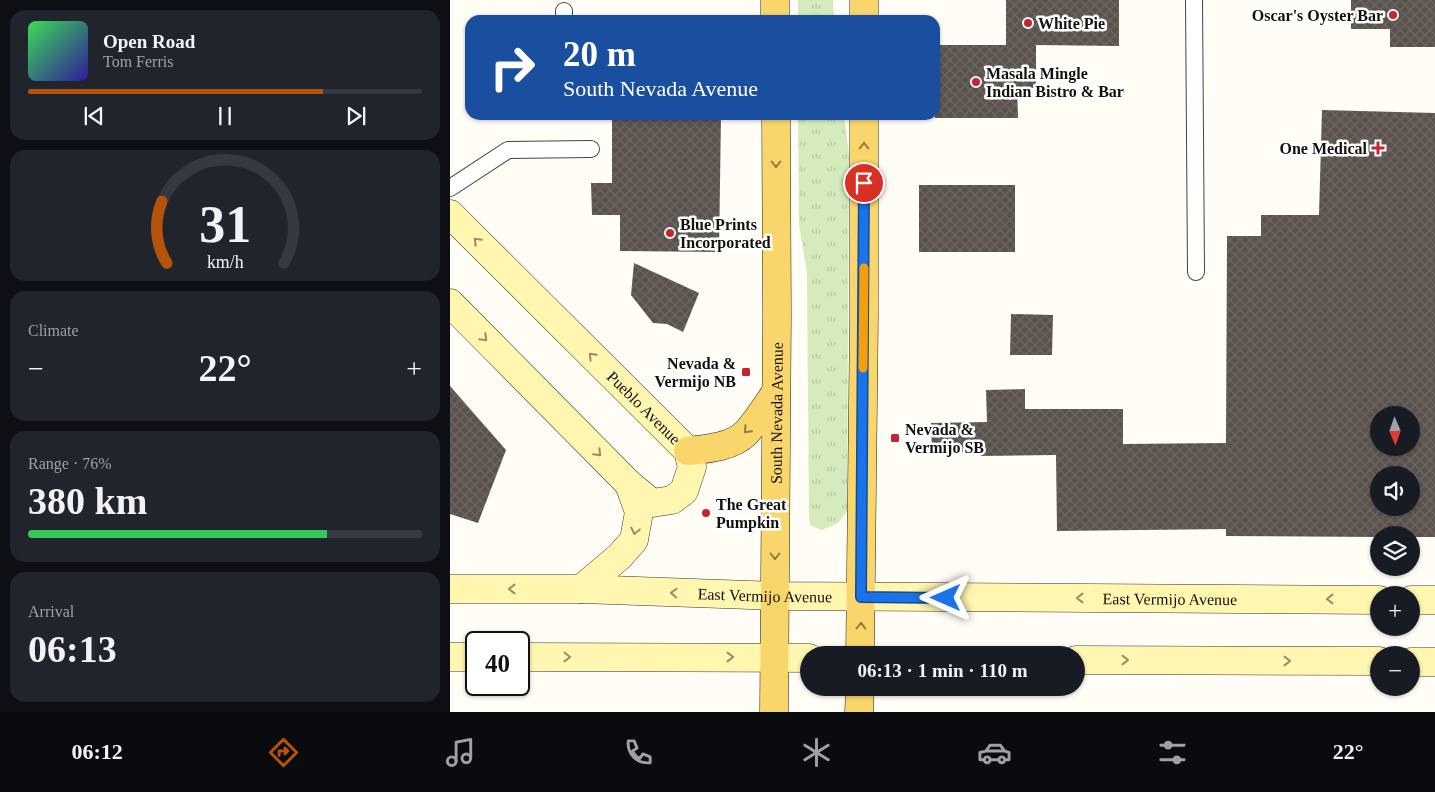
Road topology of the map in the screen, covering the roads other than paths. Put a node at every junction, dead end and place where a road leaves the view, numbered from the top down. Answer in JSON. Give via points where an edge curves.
{"nodes":[{"id":1,"x":775,"y":0,"type":"edge"},
{"id":2,"x":864,"y":0,"type":"edge"},
{"id":3,"x":1194,"y":0,"type":"edge"},
{"id":4,"x":775,"y":15,"type":"edge"},
{"id":5,"x":864,"y":15,"type":"edge"},
{"id":6,"x":776,"y":120,"type":"edge"},
{"id":7,"x":864,"y":120,"type":"edge"},
{"id":8,"x":592,"y":149,"type":"dead end"},
{"id":9,"x":450,"y":188,"type":"edge"},
{"id":10,"x":450,"y":214,"type":"edge"},
{"id":11,"x":1196,"y":272,"type":"dead end"},
{"id":12,"x":450,"y":303,"type":"edge"},
{"id":13,"x":776,"y":392,"type":"junction"},
{"id":14,"x":688,"y":451,"type":"junction"},
{"id":15,"x":629,"y":484,"type":"junction"},
{"id":16,"x":450,"y":589,"type":"edge"},
{"id":17,"x":581,"y":590,"type":"junction"},
{"id":18,"x":775,"y":596,"type":"junction"},
{"id":19,"x":861,"y":597,"type":"junction"},
{"id":20,"x":1370,"y":600,"type":"edge"},
{"id":21,"x":1420,"y":600,"type":"edge"},
{"id":22,"x":1435,"y":600,"type":"edge"},
{"id":23,"x":860,"y":646,"type":"edge"},
{"id":24,"x":450,"y":657,"type":"edge"},
{"id":25,"x":465,"y":657,"type":"edge"},
{"id":26,"x":530,"y":657,"type":"edge"},
{"id":27,"x":775,"y":658,"type":"junction"},
{"id":28,"x":800,"y":658,"type":"edge"},
{"id":29,"x":1085,"y":660,"type":"edge"},
{"id":30,"x":1370,"y":661,"type":"edge"},
{"id":31,"x":1420,"y":662,"type":"edge"},
{"id":32,"x":1435,"y":662,"type":"edge"},
{"id":33,"x":860,"y":696,"type":"edge"},
{"id":34,"x":774,"y":712,"type":"edge"},
{"id":35,"x":859,"y":712,"type":"edge"}],
"edges":[{"from":1,"to":4,"type":"main road"},
{"from":2,"to":5,"type":"main road"},
{"from":3,"to":11,"type":"lane"},
{"from":6,"to":13,"type":"main road","name":"South Nevada Avenue","one_way":true},
{"from":19,"to":7,"type":"main road","one_way":true},
{"from":8,"to":9,"type":"lane","via":[[508,150]]},
{"from":14,"to":10,"type":"street","name":"Pueblo Avenue","one_way":true},
{"from":12,"to":15,"type":"street","name":"Pueblo Avenue","one_way":true},
{"from":13,"to":14,"type":"main road","one_way":true,"via":[[745,434],[716,447]]},
{"from":13,"to":18,"type":"main road","name":"South Nevada Avenue","one_way":true},
{"from":14,"to":15,"type":"street","name":"Pueblo Avenue","via":[[692,467],[689,480],[684,491],[672,500],[652,502]]},
{"from":15,"to":17,"type":"street","one_way":true,"via":[[639,512],[634,540]]},
{"from":17,"to":16,"type":"street","name":"East Vermijo Avenue","one_way":true},
{"from":18,"to":17,"type":"street","name":"East Vermijo Avenue","one_way":true},
{"from":18,"to":19,"type":"street","name":"East Vermijo Avenue"},
{"from":18,"to":27,"type":"main road","name":"South Nevada Avenue"},
{"from":20,"to":19,"type":"street","name":"East Vermijo Avenue","one_way":true},
{"from":23,"to":19,"type":"main road","one_way":true},
{"from":21,"to":22,"type":"street"},
{"from":24,"to":25,"type":"street"},
{"from":26,"to":27,"type":"street","one_way":true},
{"from":27,"to":28,"type":"street"},
{"from":27,"to":34,"type":"main road","name":"South Nevada Avenue"},
{"from":29,"to":30,"type":"street","one_way":true},
{"from":31,"to":32,"type":"street"},
{"from":33,"to":35,"type":"main road"}]}
